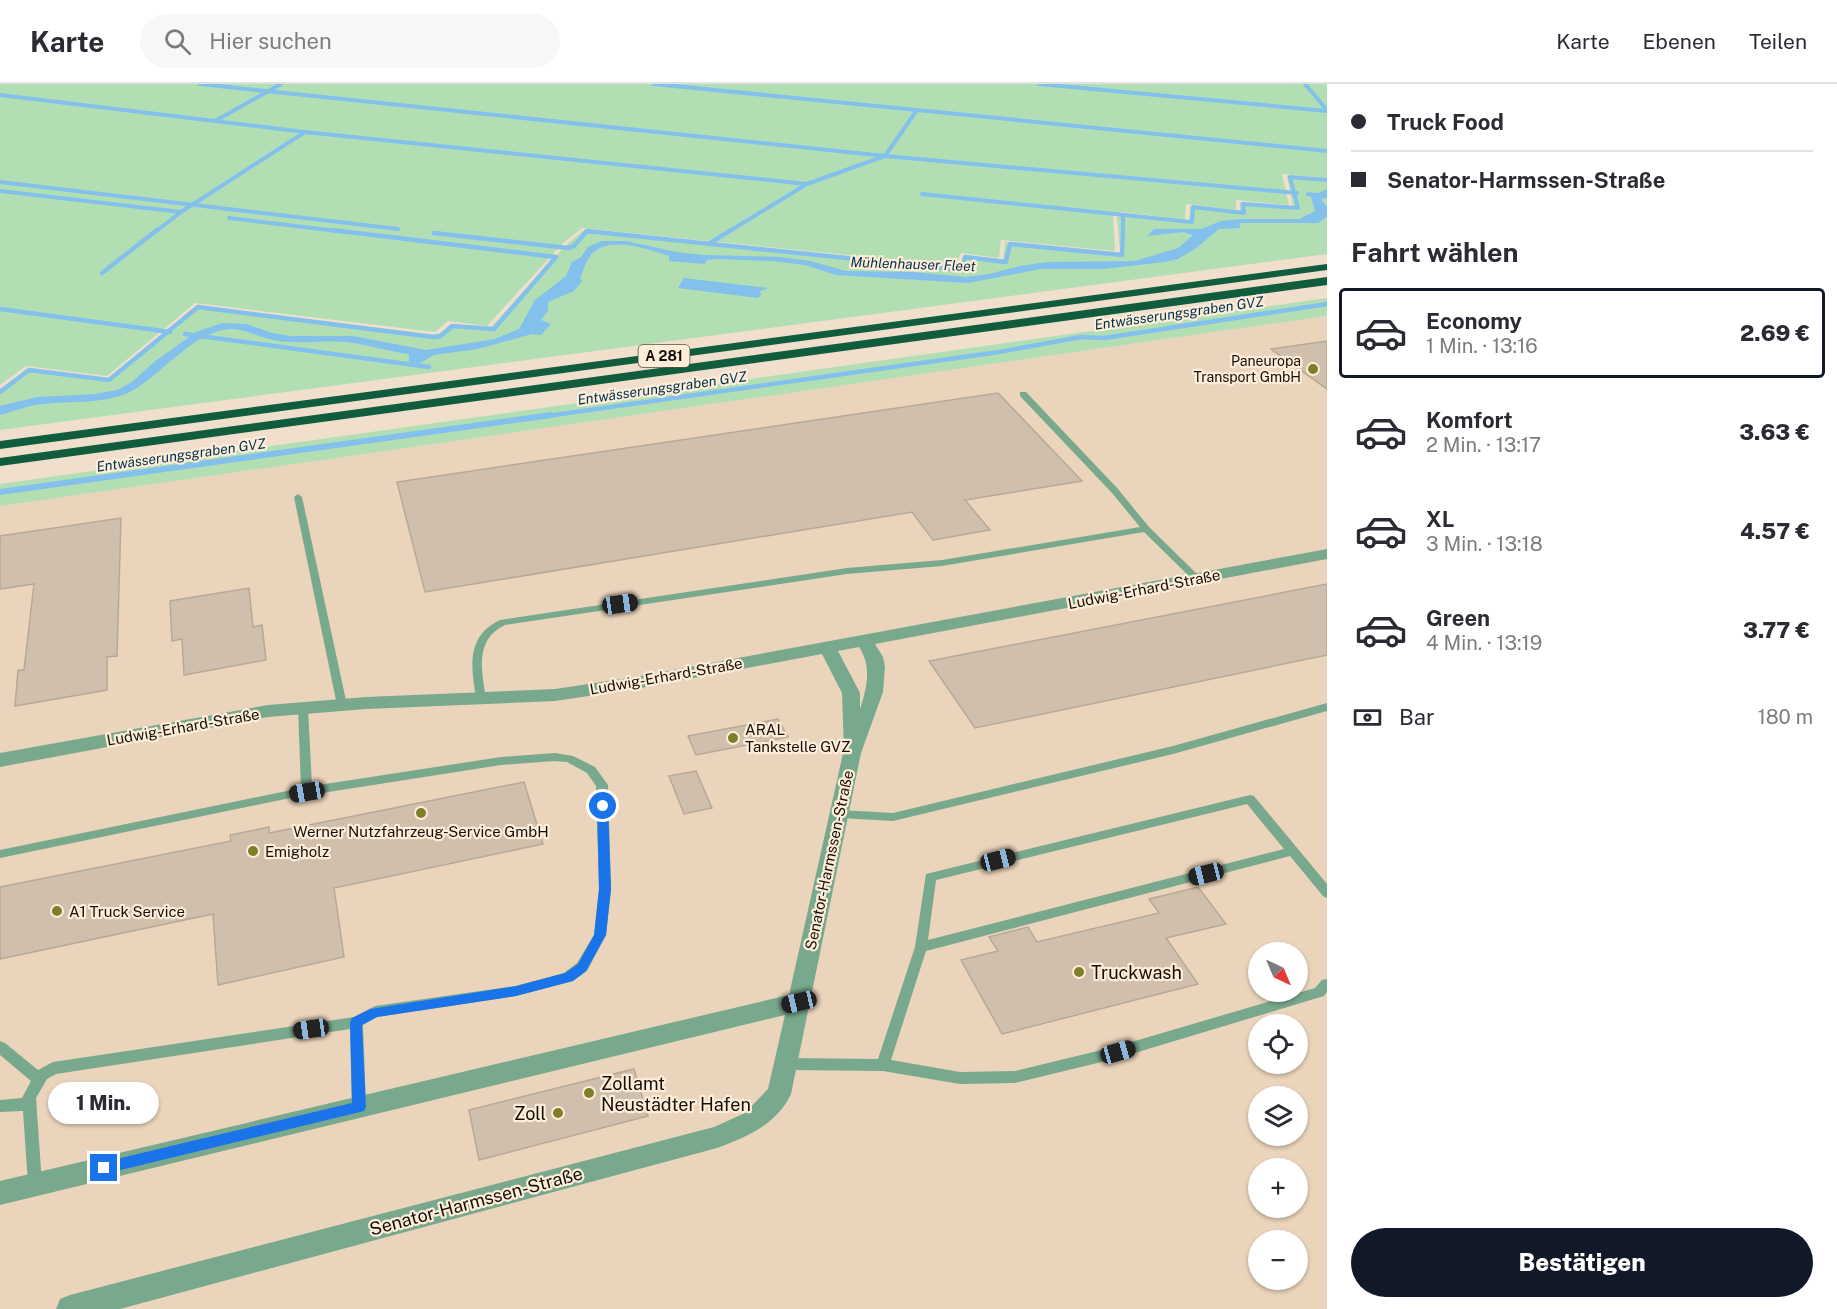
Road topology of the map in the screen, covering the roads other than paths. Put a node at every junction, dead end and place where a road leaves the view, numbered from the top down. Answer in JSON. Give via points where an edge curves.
{"nodes":[{"id":1,"x":1327,"y":267,"type":"edge"},
{"id":2,"x":1327,"y":281,"type":"edge"},
{"id":3,"x":1023,"y":394,"type":"dead end"},
{"id":4,"x":0,"y":445,"type":"edge"},
{"id":5,"x":0,"y":462,"type":"edge"},
{"id":6,"x":298,"y":497,"type":"dead end"},
{"id":7,"x":1146,"y":529,"type":"junction"},
{"id":8,"x":1327,"y":554,"type":"edge"},
{"id":9,"x":1197,"y":579,"type":"junction"},
{"id":10,"x":864,"y":641,"type":"junction"},
{"id":11,"x":828,"y":648,"type":"junction"},
{"id":12,"x":481,"y":698,"type":"junction"},
{"id":13,"x":342,"y":705,"type":"junction"},
{"id":14,"x":1327,"y":707,"type":"edge"},
{"id":15,"x":303,"y":708,"type":"junction"},
{"id":16,"x":852,"y":753,"type":"junction"},
{"id":17,"x":0,"y":759,"type":"edge"},
{"id":18,"x":307,"y":792,"type":"junction"},
{"id":19,"x":840,"y":814,"type":"junction"},
{"id":20,"x":1293,"y":851,"type":"junction"},
{"id":21,"x":0,"y":854,"type":"edge"},
{"id":22,"x":1327,"y":893,"type":"edge"},
{"id":23,"x":921,"y":947,"type":"junction"},
{"id":24,"x":1327,"y":984,"type":"edge"},
{"id":25,"x":799,"y":1002,"type":"junction"},
{"id":26,"x":356,"y":1022,"type":"junction"},
{"id":27,"x":0,"y":1047,"type":"edge"},
{"id":28,"x":786,"y":1064,"type":"junction"},
{"id":29,"x":883,"y":1065,"type":"junction"},
{"id":30,"x":39,"y":1080,"type":"junction"},
{"id":31,"x":30,"y":1104,"type":"junction"},
{"id":32,"x":0,"y":1106,"type":"edge"},
{"id":33,"x":359,"y":1107,"type":"junction"},
{"id":34,"x":35,"y":1184,"type":"junction"},
{"id":35,"x":0,"y":1193,"type":"edge"},
{"id":36,"x":70,"y":1309,"type":"edge"}],
"edges":[{"from":1,"to":4,"type":"highway","number":"A 281"},
{"from":2,"to":5,"type":"highway","number":"A 281"},
{"from":3,"to":7,"type":"lane"},
{"from":6,"to":13,"type":"lane"},
{"from":7,"to":9,"type":"lane"},
{"from":7,"to":12,"type":"lane","via":[[942,563],[847,572],[503,622],[492,625],[480,642],[476,670]]},
{"from":8,"to":9,"type":"street","name":"Ludwig-Erhard-Straße"},
{"from":9,"to":10,"type":"street","name":"Ludwig-Erhard-Straße"},
{"from":10,"to":11,"type":"street","name":"Ludwig-Erhard-Straße"},
{"from":10,"to":16,"type":"street","name":"Senator-Harmssen-Straße","via":[[875,659],[876,676],[865,725]]},
{"from":11,"to":12,"type":"street","name":"Ludwig-Erhard-Straße","via":[[578,691]]},
{"from":11,"to":16,"type":"street","name":"Senator-Harmssen-Straße","via":[[851,693]]},
{"from":12,"to":13,"type":"street","name":"Ludwig-Erhard-Straße"},
{"from":13,"to":15,"type":"street","name":"Ludwig-Erhard-Straße"},
{"from":14,"to":19,"type":"lane","via":[[1173,750],[893,817]]},
{"from":15,"to":17,"type":"street","name":"Ludwig-Erhard-Straße"},
{"from":15,"to":18,"type":"lane"},
{"from":16,"to":19,"type":"street","name":"Senator-Harmssen-Straße"},
{"from":18,"to":21,"type":"lane"},
{"from":18,"to":26,"type":"lane","via":[[501,761],[555,757],[591,770],[602,785],[605,889],[600,935],[582,967],[568,977],[516,991],[375,1012]]},
{"from":19,"to":25,"type":"street","name":"Senator-Harmssen-Straße"},
{"from":20,"to":22,"type":"lane"},
{"from":20,"to":23,"type":"lane"},
{"from":20,"to":23,"type":"lane","via":[[1250,800],[930,877]]},
{"from":23,"to":29,"type":"lane"},
{"from":24,"to":29,"type":"lane","via":[[1319,992],[1118,1052],[1015,1077],[960,1078]]},
{"from":25,"to":28,"type":"street","name":"Senator-Harmssen-Straße"},
{"from":25,"to":33,"type":"street"},
{"from":26,"to":30,"type":"lane","via":[[63,1065]]},
{"from":26,"to":33,"type":"lane"},
{"from":27,"to":30,"type":"lane"},
{"from":28,"to":29,"type":"lane"},
{"from":28,"to":36,"type":"street","name":"Senator-Harmssen-Straße","via":[[779,1094],[761,1114],[717,1137]]},
{"from":30,"to":31,"type":"lane","via":[[29,1097]]},
{"from":31,"to":32,"type":"lane"},
{"from":31,"to":34,"type":"lane"},
{"from":33,"to":34,"type":"street"},
{"from":34,"to":35,"type":"street"}]}
